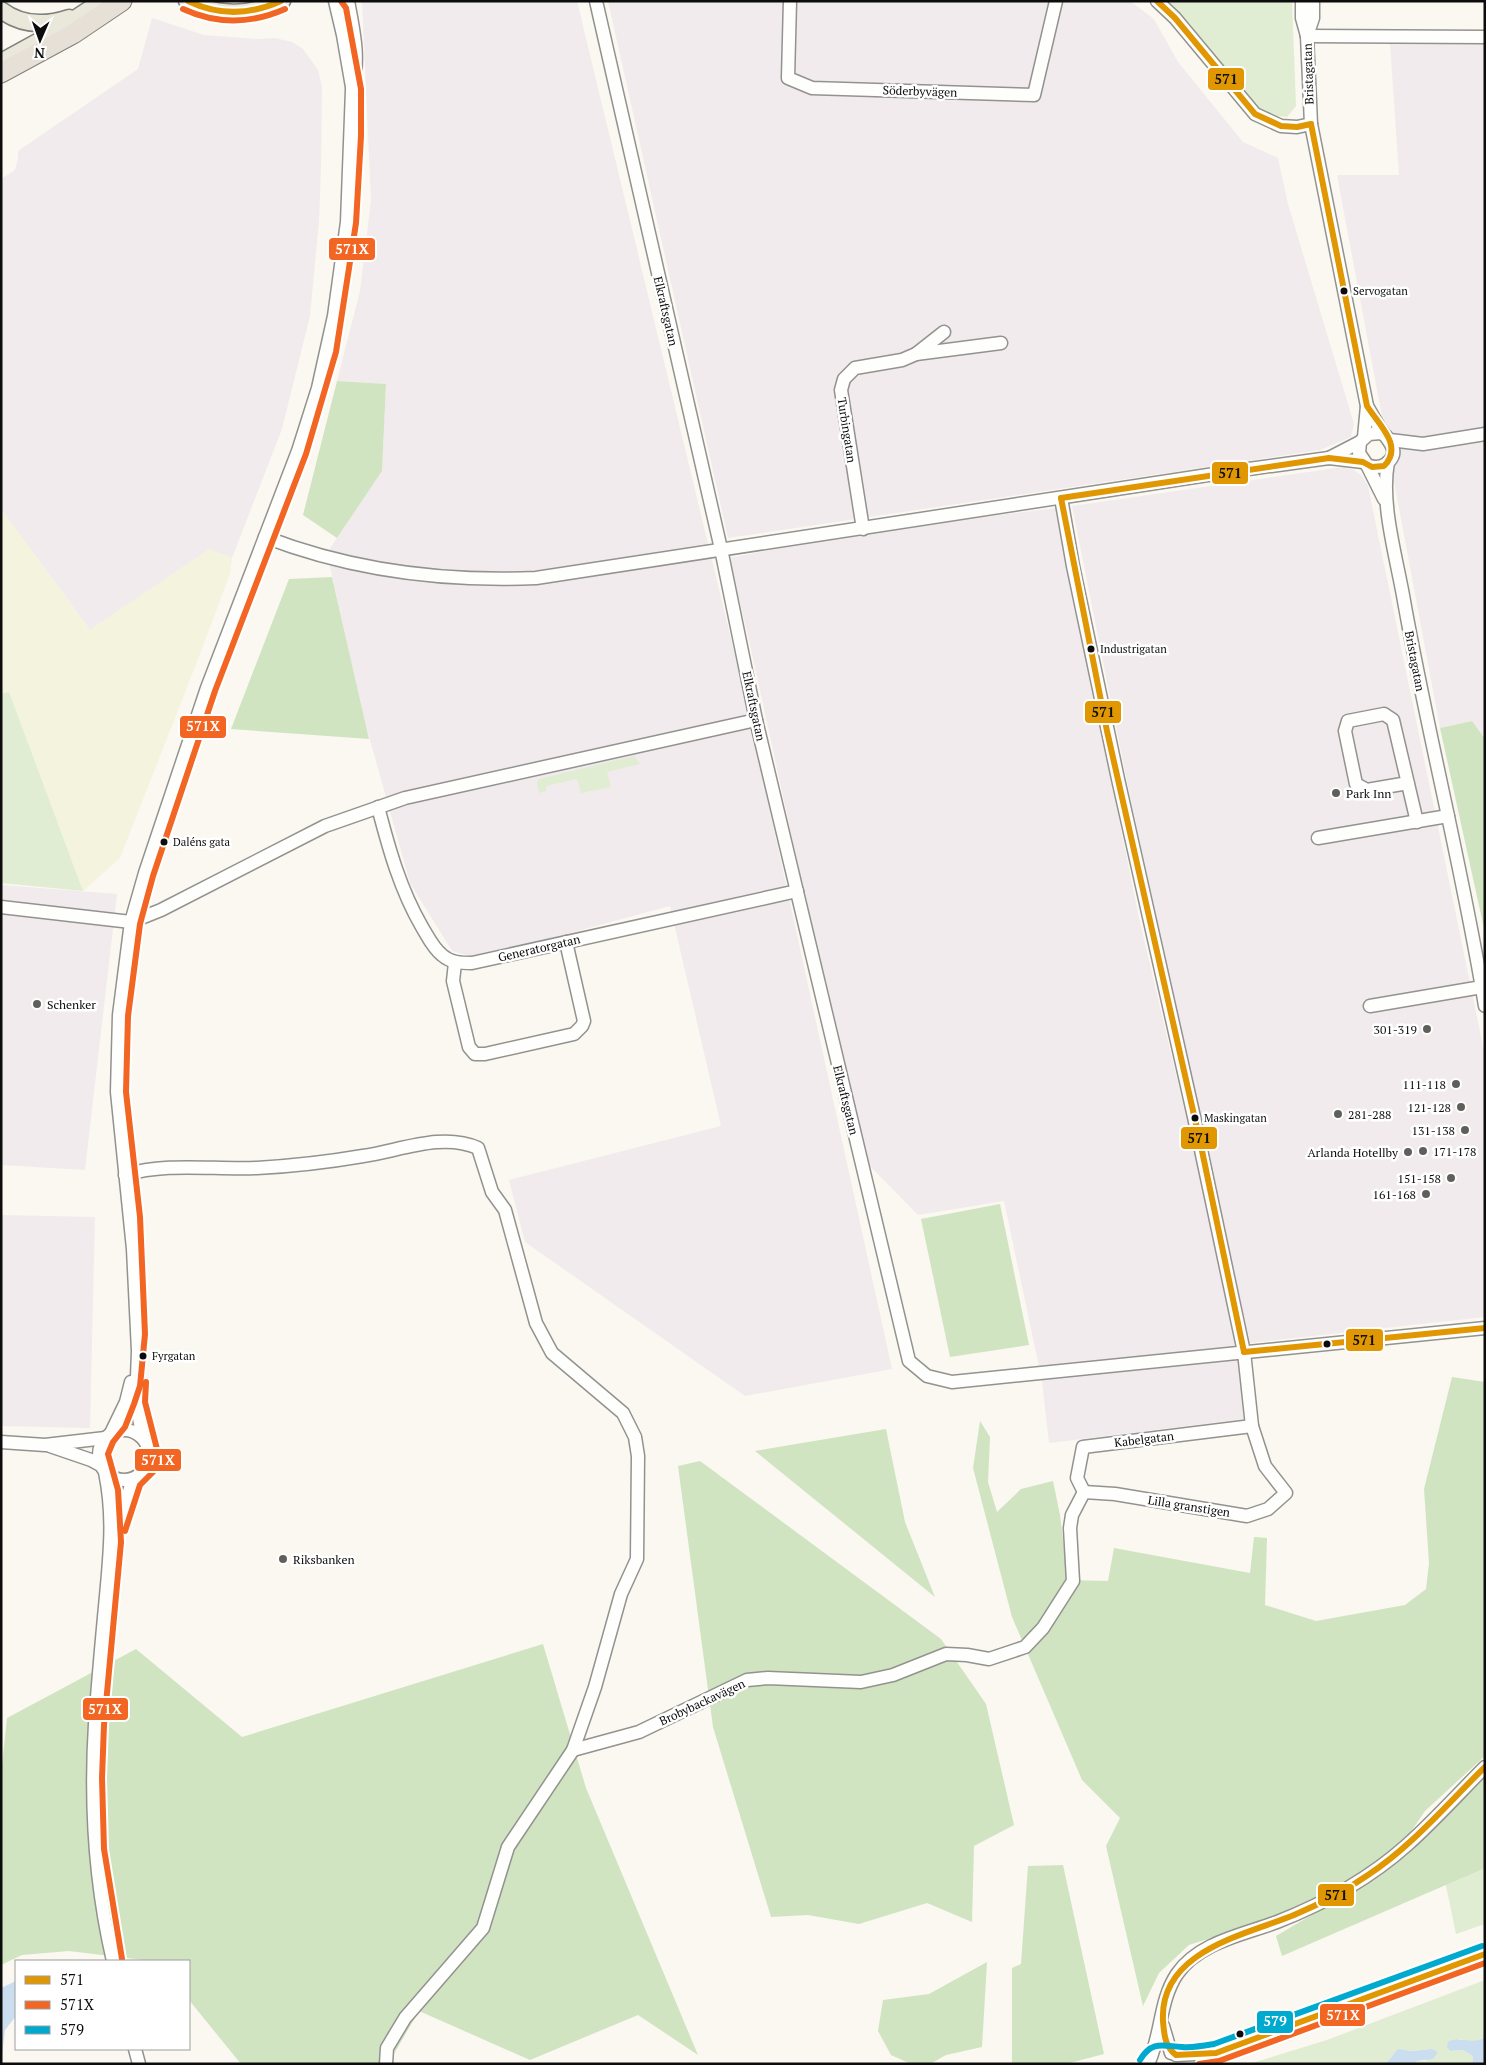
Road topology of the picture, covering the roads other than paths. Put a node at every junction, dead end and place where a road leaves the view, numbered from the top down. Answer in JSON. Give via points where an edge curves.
{"nodes":[{"id":1,"x":102,"y":1,"type":"edge"},
{"id":2,"x":122,"y":1,"type":"edge"},
{"id":3,"x":187,"y":1,"type":"edge"},
{"id":4,"x":282,"y":1,"type":"edge"},
{"id":5,"x":324,"y":1,"type":"edge"},
{"id":6,"x":348,"y":1,"type":"edge"},
{"id":7,"x":596,"y":1,"type":"edge"},
{"id":8,"x":790,"y":1,"type":"edge"},
{"id":9,"x":1056,"y":1,"type":"edge"},
{"id":10,"x":1157,"y":1,"type":"edge"},
{"id":11,"x":1302,"y":1,"type":"edge"},
{"id":12,"x":1313,"y":1,"type":"edge"},
{"id":13,"x":336,"y":6,"type":"edge"},
{"id":14,"x":1,"y":10,"type":"edge"},
{"id":15,"x":86,"y":13,"type":"junction"},
{"id":16,"x":1307,"y":36,"type":"junction"},
{"id":17,"x":1485,"y":37,"type":"edge"},
{"id":18,"x":10,"y":63,"type":"edge"},
{"id":19,"x":1,"y":75,"type":"edge"},
{"id":20,"x":352,"y":90,"type":"junction"},
{"id":21,"x":1311,"y":124,"type":"junction"},
{"id":22,"x":944,"y":332,"type":"dead end"},
{"id":23,"x":1001,"y":343,"type":"dead end"},
{"id":24,"x":916,"y":354,"type":"junction"},
{"id":25,"x":1367,"y":406,"type":"junction"},
{"id":26,"x":1485,"y":434,"type":"edge"},
{"id":27,"x":1388,"y":438,"type":"junction"},
{"id":28,"x":1362,"y":440,"type":"junction"},
{"id":29,"x":1423,"y":444,"type":"junction"},
{"id":30,"x":1329,"y":458,"type":"junction"},
{"id":31,"x":1390,"y":460,"type":"junction"},
{"id":32,"x":1365,"y":464,"type":"junction"},
{"id":33,"x":1061,"y":498,"type":"junction"},
{"id":34,"x":1387,"y":506,"type":"junction"},
{"id":35,"x":862,"y":529,"type":"junction"},
{"id":36,"x":265,"y":537,"type":"junction"},
{"id":37,"x":721,"y":549,"type":"junction"},
{"id":38,"x":756,"y":720,"type":"junction"},
{"id":39,"x":1408,"y":783,"type":"junction"},
{"id":40,"x":378,"y":807,"type":"junction"},
{"id":41,"x":1448,"y":816,"type":"junction"},
{"id":42,"x":1417,"y":822,"type":"junction"},
{"id":43,"x":1318,"y":838,"type":"dead end"},
{"id":44,"x":797,"y":891,"type":"junction"},
{"id":45,"x":1,"y":907,"type":"edge"},
{"id":46,"x":130,"y":922,"type":"junction"},
{"id":47,"x":566,"y":942,"type":"junction"},
{"id":48,"x":455,"y":962,"type":"junction"},
{"id":49,"x":1482,"y":987,"type":"junction"},
{"id":50,"x":1370,"y":1006,"type":"dead end"},
{"id":51,"x":1485,"y":1006,"type":"edge"},
{"id":52,"x":125,"y":1175,"type":"junction"},
{"id":53,"x":1485,"y":1328,"type":"edge"},
{"id":54,"x":136,"y":1332,"type":"junction"},
{"id":55,"x":1244,"y":1352,"type":"junction"},
{"id":56,"x":1252,"y":1426,"type":"junction"},
{"id":57,"x":108,"y":1435,"type":"junction"},
{"id":58,"x":143,"y":1438,"type":"junction"},
{"id":59,"x":1,"y":1442,"type":"edge"},
{"id":60,"x":45,"y":1445,"type":"junction"},
{"id":61,"x":104,"y":1469,"type":"junction"},
{"id":62,"x":133,"y":1479,"type":"junction"},
{"id":63,"x":1084,"y":1492,"type":"junction"},
{"id":64,"x":112,"y":1542,"type":"junction"},
{"id":65,"x":573,"y":1750,"type":"junction"},
{"id":66,"x":1485,"y":1767,"type":"edge"},
{"id":67,"x":1485,"y":1954,"type":"edge"},
{"id":68,"x":113,"y":1960,"type":"edge"},
{"id":69,"x":1162,"y":2016,"type":"junction"},
{"id":70,"x":135,"y":2050,"type":"edge"},
{"id":71,"x":1216,"y":2053,"type":"junction"},
{"id":72,"x":1176,"y":2057,"type":"edge"},
{"id":73,"x":1149,"y":2061,"type":"edge"},
{"id":74,"x":139,"y":2064,"type":"edge"},
{"id":75,"x":386,"y":2064,"type":"edge"},
{"id":76,"x":1201,"y":2064,"type":"edge"}],
"edges":[{"from":1,"to":15,"type":"main road"},
{"from":2,"to":18,"type":"highway","via":[[73,34]]},
{"from":3,"to":4,"type":"main road","via":[[208,10],[228,13],[253,11]]},
{"from":5,"to":13,"type":"street"},
{"from":6,"to":20,"type":"street","via":[[358,69]]},
{"from":7,"to":37,"type":"street","name":"Elkraftsgatan"},
{"from":8,"to":9,"type":"street","name":"Söderbyvägen","via":[[788,78],[812,88],[1034,95]]},
{"from":10,"to":21,"type":"street","via":[[1255,114],[1281,126]]},
{"from":11,"to":16,"type":"street","name":"Bristagatan"},
{"from":12,"to":16,"type":"street","name":"Bristagatan","via":[[1313,18]]},
{"from":13,"to":20,"type":"street"},
{"from":14,"to":15,"type":"main road","via":[[33,24]]},
{"from":15,"to":18,"type":"main road"},
{"from":16,"to":17,"type":"street"},
{"from":16,"to":21,"type":"street","name":"Bristagatan"},
{"from":18,"to":19,"type":"highway"},
{"from":20,"to":36,"type":"street","via":[[347,222],[331,333],[307,423]]},
{"from":21,"to":25,"type":"street","name":"Bristagatan"},
{"from":22,"to":24,"type":"street","name":"Turbingatan"},
{"from":23,"to":24,"type":"street","name":"Turbingatan"},
{"from":24,"to":35,"type":"street","name":"Turbingatan","via":[[902,360],[855,368],[844,380],[841,390]]},
{"from":25,"to":27,"type":"street","name":"Bristagatan"},
{"from":25,"to":28,"type":"street","name":"Bristagatan"},
{"from":26,"to":29,"type":"street"},
{"from":27,"to":28,"type":"street","via":[[1375,433]]},
{"from":27,"to":29,"type":"street"},
{"from":27,"to":31,"type":"street","name":"Bristagatan","via":[[1394,452]]},
{"from":28,"to":30,"type":"street"},
{"from":28,"to":32,"type":"street","name":"Bristagatan","via":[[1359,453]]},
{"from":29,"to":31,"type":"street"},
{"from":30,"to":32,"type":"street"},
{"from":30,"to":33,"type":"street"},
{"from":31,"to":32,"type":"street","via":[[1378,468]]},
{"from":31,"to":34,"type":"street","name":"Bristagatan","via":[[1386,472]]},
{"from":32,"to":34,"type":"street","name":"Bristagatan"},
{"from":33,"to":35,"type":"street"},
{"from":33,"to":55,"type":"street","via":[[1111,744]]},
{"from":34,"to":41,"type":"street","name":"Bristagatan","via":[[1416,669]]},
{"from":35,"to":37,"type":"street"},
{"from":36,"to":37,"type":"street","via":[[350,564],[398,573],[489,580],[581,572]]},
{"from":36,"to":46,"type":"street","via":[[207,688]]},
{"from":37,"to":38,"type":"street","name":"Elkraftsgatan"},
{"from":38,"to":40,"type":"street","via":[[461,785]]},
{"from":38,"to":44,"type":"street","name":"Elkraftsgatan"},
{"from":39,"to":39,"type":"street","via":[[1393,720],[1384,714],[1348,721],[1345,731],[1356,784],[1367,790]]},
{"from":39,"to":42,"type":"street"},
{"from":40,"to":46,"type":"street","via":[[296,839],[161,910]]},
{"from":40,"to":48,"type":"street","via":[[404,893],[433,945],[443,956]]},
{"from":41,"to":42,"type":"street"},
{"from":41,"to":49,"type":"street","name":"Bristagatan"},
{"from":42,"to":43,"type":"street"},
{"from":44,"to":47,"type":"street","name":"Generatorgatan"},
{"from":44,"to":55,"type":"street","name":"Elkraftsgatan","via":[[909,1361],[927,1376],[952,1382]]},
{"from":45,"to":46,"type":"street"},
{"from":46,"to":52,"type":"street","via":[[117,1056]]},
{"from":47,"to":48,"type":"street","name":"Generatorgatan","via":[[472,963]]},
{"from":47,"to":48,"type":"street","via":[[584,1021],[582,1026],[574,1034],[485,1054],[475,1054],[469,1047],[453,980]]},
{"from":49,"to":50,"type":"street"},
{"from":49,"to":51,"type":"street","name":"Bristagatan"},
{"from":52,"to":54,"type":"street","via":[[133,1249]]},
{"from":52,"to":65,"type":"street","via":[[147,1168],[295,1165],[363,1156],[430,1142],[465,1142],[478,1148],[492,1192],[506,1210],[536,1323],[552,1353],[623,1413],[635,1437],[638,1456],[637,1559],[621,1594]]},
{"from":53,"to":55,"type":"street","name":"Elkraftsgatan"},
{"from":54,"to":57,"type":"street","via":[[131,1384],[126,1402]]},
{"from":54,"to":58,"type":"street","via":[[136,1403]]},
{"from":55,"to":56,"type":"street"},
{"from":56,"to":63,"type":"street","name":"Kabelgatan","via":[[1083,1447],[1077,1478]]},
{"from":56,"to":63,"type":"street","name":"Lilla granstigen","via":[[1265,1466],[1286,1493],[1268,1509],[1247,1516],[1115,1494]]},
{"from":57,"to":58,"type":"street","via":[[126,1430]]},
{"from":57,"to":60,"type":"street"},
{"from":57,"to":61,"type":"street","via":[[99,1453]]},
{"from":58,"to":62,"type":"street","via":[[150,1456],[147,1466]]},
{"from":59,"to":60,"type":"street"},
{"from":60,"to":61,"type":"street","via":[[91,1460]]},
{"from":61,"to":62,"type":"street","via":[[113,1478]]},
{"from":61,"to":64,"type":"street","via":[[109,1490]]},
{"from":62,"to":64,"type":"street"},
{"from":63,"to":65,"type":"street","name":"Brobybackavägen","via":[[1072,1515],[1070,1528],[1073,1581],[1043,1628],[1025,1647],[989,1659],[946,1654],[894,1675],[861,1682],[747,1680],[639,1732]]},
{"from":64,"to":68,"type":"street","via":[[95,1724],[93,1797],[101,1897]]},
{"from":65,"to":75,"type":"street","via":[[508,1847],[483,1928],[405,2018],[386,2048]]},
{"from":66,"to":69,"type":"street","via":[[1406,1846],[1352,1886],[1303,1912],[1220,1942],[1190,1960],[1170,1988]]},
{"from":67,"to":71,"type":"street"},
{"from":69,"to":72,"type":"street","via":[[1164,2033]]},
{"from":69,"to":73,"type":"street"},
{"from":70,"to":74,"type":"street"},
{"from":71,"to":72,"type":"street"},
{"from":71,"to":76,"type":"street"},
{"from":72,"to":73,"type":"street","via":[[1156,2054]]}]}
